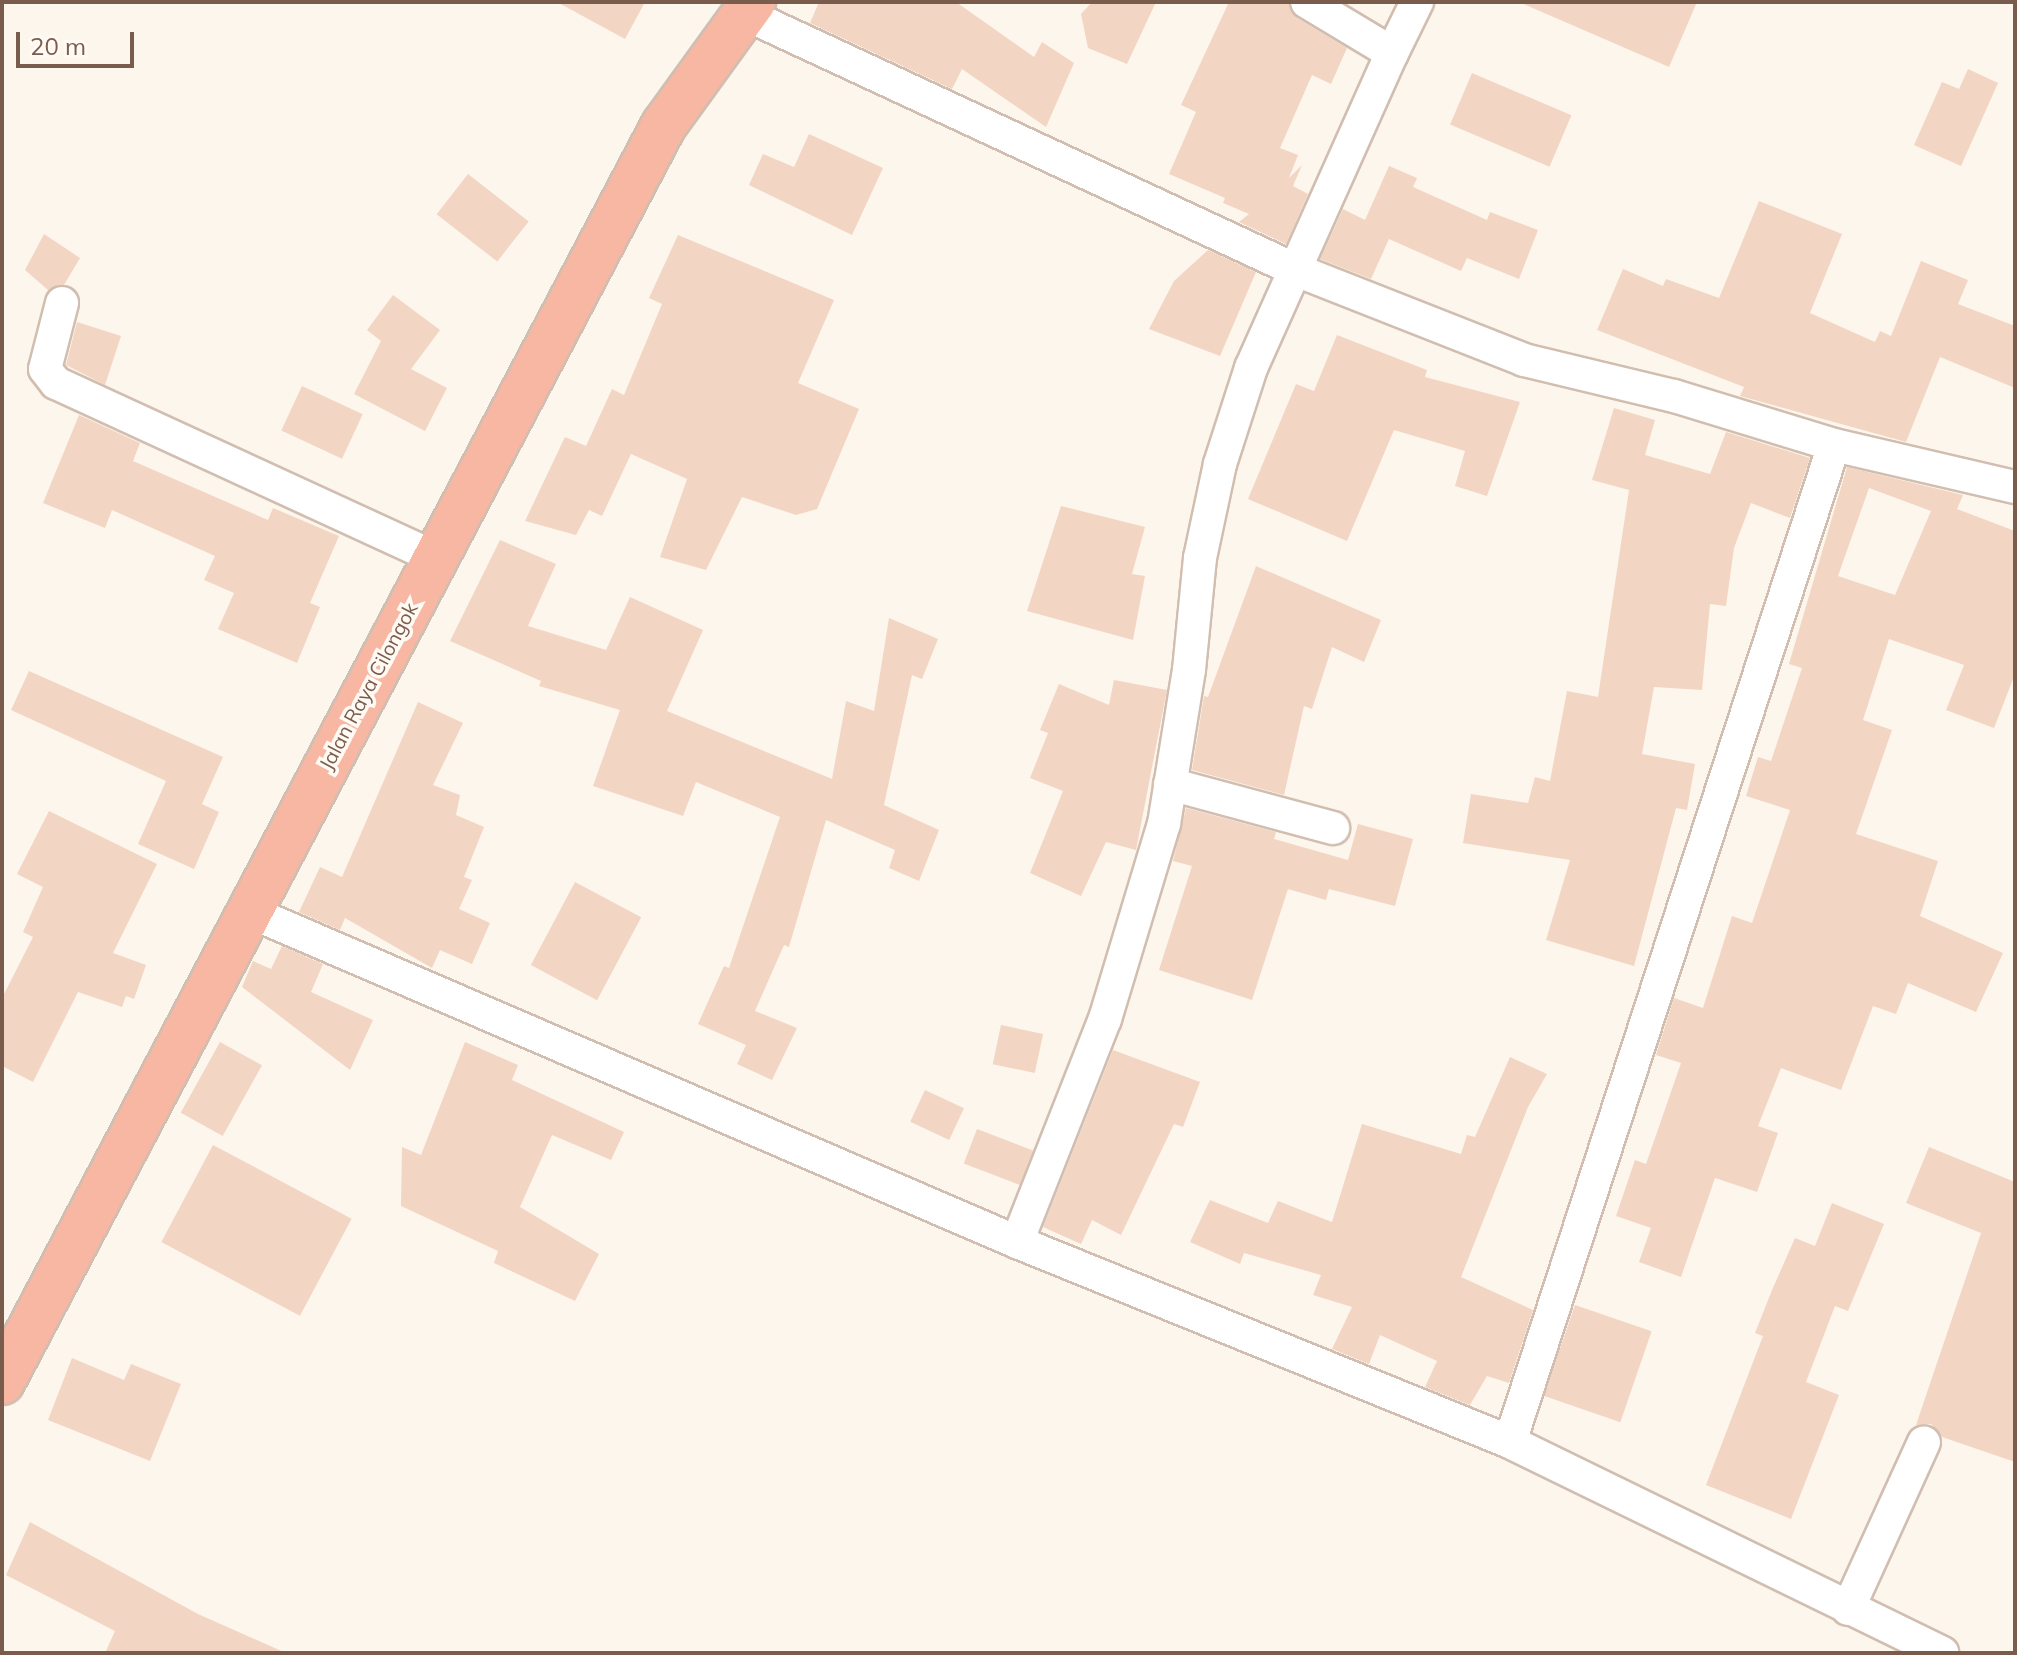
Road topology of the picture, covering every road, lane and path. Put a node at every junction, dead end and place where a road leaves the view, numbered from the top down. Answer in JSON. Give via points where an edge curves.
{"nodes":[{"id":1,"x":1307,"y":2,"type":"edge"},
{"id":2,"x":1417,"y":2,"type":"edge"},
{"id":3,"x":748,"y":8,"type":"edge"},
{"id":4,"x":1392,"y":53,"type":"junction"},
{"id":5,"x":1296,"y":270,"type":"junction"},
{"id":6,"x":62,"y":303,"type":"dead end"},
{"id":7,"x":1834,"y":445,"type":"junction"},
{"id":8,"x":2015,"y":487,"type":"edge"},
{"id":9,"x":437,"y":558,"type":"junction"},
{"id":10,"x":1170,"y":784,"type":"junction"},
{"id":11,"x":1333,"y":828,"type":"dead end"},
{"id":12,"x":248,"y":911,"type":"junction"},
{"id":13,"x":1017,"y":1242,"type":"junction"},
{"id":14,"x":2,"y":1382,"type":"edge"},
{"id":15,"x":1510,"y":1442,"type":"junction"},
{"id":16,"x":1924,"y":1442,"type":"dead end"},
{"id":17,"x":1848,"y":1609,"type":"junction"},
{"id":18,"x":1942,"y":1653,"type":"edge"}],
"edges":[{"from":1,"to":4,"type":"street"},
{"from":2,"to":4,"type":"street"},
{"from":3,"to":5,"type":"street"},
{"from":3,"to":9,"type":"highway","name":"Jalan Raya Cilongok","via":[[664,125]]},
{"from":4,"to":5,"type":"street"},
{"from":5,"to":7,"type":"street","via":[[1524,360],[1674,396]]},
{"from":5,"to":10,"type":"street","via":[[1251,368],[1220,464],[1200,558]]},
{"from":6,"to":9,"type":"street","via":[[45,369],[56,383]]},
{"from":7,"to":8,"type":"street"},
{"from":7,"to":15,"type":"street"},
{"from":9,"to":12,"type":"highway","name":"Jalan Raya Cilongok"},
{"from":10,"to":11,"type":"street"},
{"from":10,"to":13,"type":"street","via":[[1164,824],[1105,1019]]},
{"from":12,"to":13,"type":"street"},
{"from":12,"to":14,"type":"highway","name":"Jalan Raya Cilongok"},
{"from":13,"to":15,"type":"street"},
{"from":15,"to":17,"type":"street"},
{"from":16,"to":17,"type":"street"},
{"from":17,"to":18,"type":"street"}]}
